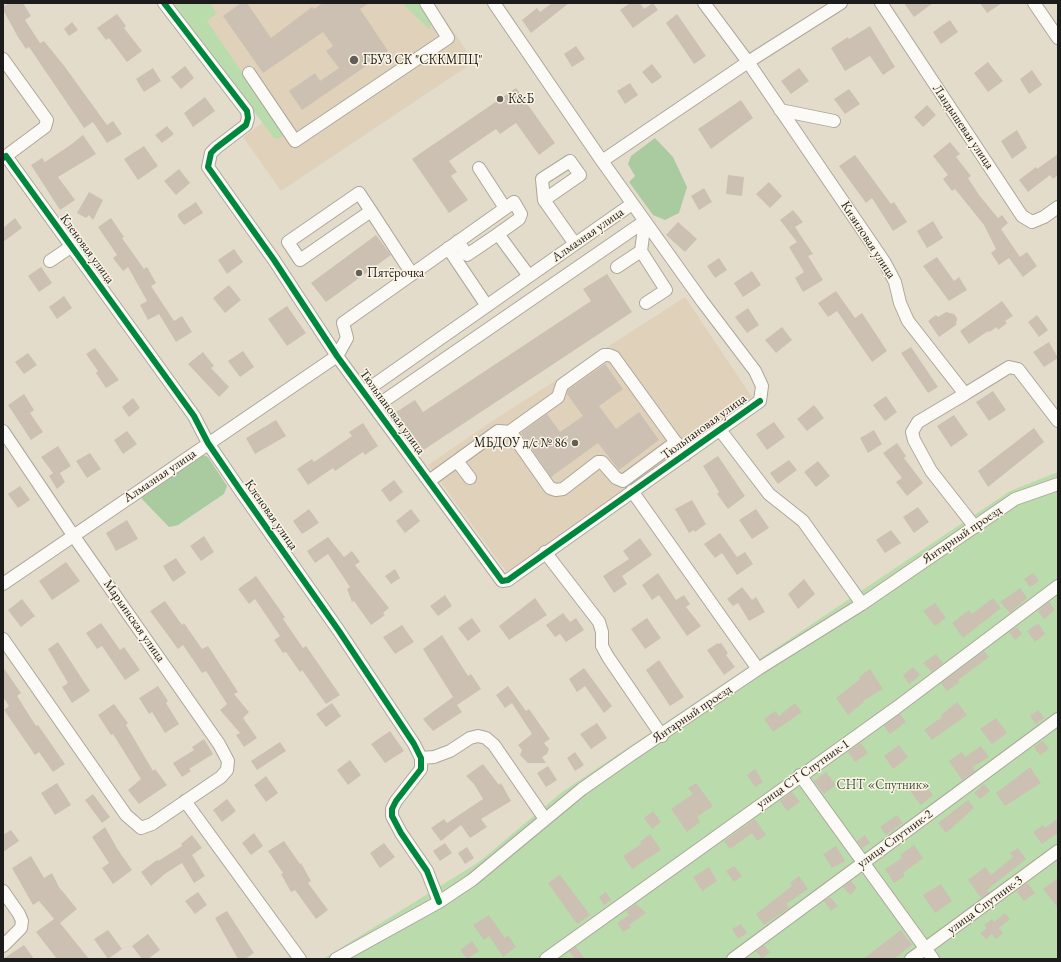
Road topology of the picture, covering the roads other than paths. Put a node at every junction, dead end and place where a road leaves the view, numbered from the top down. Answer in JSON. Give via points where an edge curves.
{"nodes":[{"id":1,"x":164,"y":3,"type":"edge"},
{"id":2,"x":426,"y":3,"type":"edge"},
{"id":3,"x":494,"y":3,"type":"edge"},
{"id":4,"x":704,"y":3,"type":"edge"},
{"id":5,"x":841,"y":3,"type":"edge"},
{"id":6,"x":881,"y":3,"type":"edge"},
{"id":7,"x":1034,"y":3,"type":"edge"},
{"id":8,"x":1058,"y":38,"type":"edge"},
{"id":9,"x":3,"y":59,"type":"edge"},
{"id":10,"x":748,"y":62,"type":"junction"},
{"id":11,"x":249,"y":73,"type":"dead end"},
{"id":12,"x":780,"y":110,"type":"junction"},
{"id":13,"x":834,"y":121,"type":"dead end"},
{"id":14,"x":5,"y":157,"type":"edge"},
{"id":15,"x":602,"y":161,"type":"junction"},
{"id":16,"x":479,"y":168,"type":"dead end"},
{"id":17,"x":544,"y":200,"type":"dead end"},
{"id":18,"x":632,"y":204,"type":"junction"},
{"id":19,"x":1058,"y":207,"type":"edge"},
{"id":20,"x":505,"y":208,"type":"junction"},
{"id":21,"x":371,"y":211,"type":"junction"},
{"id":22,"x":645,"y":221,"type":"junction"},
{"id":23,"x":498,"y":234,"type":"junction"},
{"id":24,"x":575,"y":244,"type":"junction"},
{"id":25,"x":453,"y":245,"type":"junction"},
{"id":26,"x":72,"y":246,"type":"junction"},
{"id":27,"x":641,"y":251,"type":"junction"},
{"id":28,"x":50,"y":261,"type":"dead end"},
{"id":29,"x":617,"y":267,"type":"dead end"},
{"id":30,"x":412,"y":274,"type":"junction"},
{"id":31,"x":529,"y":276,"type":"junction"},
{"id":32,"x":646,"y":303,"type":"dead end"},
{"id":33,"x":487,"y":306,"type":"junction"},
{"id":34,"x":337,"y":356,"type":"junction"},
{"id":35,"x":364,"y":392,"type":"junction"},
{"id":36,"x":965,"y":394,"type":"junction"},
{"id":37,"x":375,"y":407,"type":"junction"},
{"id":38,"x":1058,"y":422,"type":"edge"},
{"id":39,"x":720,"y":430,"type":"junction"},
{"id":40,"x":3,"y":431,"type":"edge"},
{"id":41,"x":512,"y":432,"type":"junction"},
{"id":42,"x":676,"y":442,"type":"junction"},
{"id":43,"x":208,"y":443,"type":"junction"},
{"id":44,"x":685,"y":455,"type":"junction"},
{"id":45,"x":456,"y":461,"type":"junction"},
{"id":46,"x":470,"y":478,"type":"dead end"},
{"id":47,"x":429,"y":481,"type":"junction"},
{"id":48,"x":1058,"y":484,"type":"edge"},
{"id":49,"x":632,"y":492,"type":"junction"},
{"id":50,"x":975,"y":527,"type":"junction"},
{"id":51,"x":73,"y":535,"type":"junction"},
{"id":52,"x":545,"y":552,"type":"junction"},
{"id":53,"x":3,"y":584,"type":"edge"},
{"id":54,"x":1058,"y":586,"type":"edge"},
{"id":55,"x":862,"y":604,"type":"junction"},
{"id":56,"x":3,"y":639,"type":"edge"},
{"id":57,"x":758,"y":669,"type":"junction"},
{"id":58,"x":1058,"y":719,"type":"edge"},
{"id":59,"x":662,"y":736,"type":"junction"},
{"id":60,"x":421,"y":758,"type":"junction"},
{"id":61,"x":800,"y":775,"type":"junction"},
{"id":62,"x":185,"y":801,"type":"junction"},
{"id":63,"x":545,"y":819,"type":"junction"},
{"id":64,"x":1058,"y":851,"type":"edge"},
{"id":65,"x":864,"y":862,"type":"junction"},
{"id":66,"x":3,"y":891,"type":"edge"},
{"id":67,"x":439,"y":902,"type":"junction"},
{"id":68,"x":3,"y":946,"type":"edge"},
{"id":69,"x":926,"y":948,"type":"junction"},
{"id":70,"x":300,"y":959,"type":"edge"},
{"id":71,"x":336,"y":959,"type":"edge"},
{"id":72,"x":546,"y":959,"type":"edge"},
{"id":73,"x":733,"y":959,"type":"edge"},
{"id":74,"x":911,"y":959,"type":"edge"},
{"id":75,"x":933,"y":959,"type":"edge"}],
"edges":[{"from":1,"to":34,"type":"street","name":"Тюльпановая улица","via":[[247,111],[246,125],[211,153],[208,167],[274,260]]},
{"from":2,"to":11,"type":"street","via":[[448,38],[295,141]]},
{"from":3,"to":15,"type":"street","name":"Алмазная улица"},
{"from":4,"to":10,"type":"street","name":"Кизиловая улица"},
{"from":5,"to":10,"type":"street"},
{"from":6,"to":19,"type":"street","name":"Ландышевая улица","via":[[1022,216],[1032,222]]},
{"from":7,"to":8,"type":"street"},
{"from":9,"to":14,"type":"street","via":[[47,120],[45,127]]},
{"from":10,"to":12,"type":"street","name":"Кизиловая улица"},
{"from":10,"to":15,"type":"street"},
{"from":12,"to":13,"type":"street"},
{"from":12,"to":36,"type":"street","name":"Кизиловая улица","via":[[885,263],[895,282],[908,321]]},
{"from":14,"to":26,"type":"street","name":"Кленовая улица"},
{"from":15,"to":18,"type":"street","name":"Алмазная улица"},
{"from":16,"to":20,"type":"street"},
{"from":17,"to":24,"type":"street"},
{"from":18,"to":22,"type":"street"},
{"from":18,"to":24,"type":"street","name":"Алмазная улица"},
{"from":20,"to":23,"type":"street","via":[[514,202],[522,214]]},
{"from":20,"to":25,"type":"street"},
{"from":21,"to":21,"type":"street","via":[[359,193],[288,242],[300,260]]},
{"from":21,"to":30,"type":"street"},
{"from":22,"to":27,"type":"street"},
{"from":22,"to":37,"type":"street"},
{"from":22,"to":39,"type":"street","name":"Тюльпановая улица","via":[[755,370],[762,386],[760,401]]},
{"from":23,"to":25,"type":"street","via":[[467,255]]},
{"from":23,"to":31,"type":"street"},
{"from":24,"to":31,"type":"street","name":"Алмазная улица"},
{"from":25,"to":30,"type":"street"},
{"from":25,"to":33,"type":"street"},
{"from":26,"to":28,"type":"street"},
{"from":26,"to":43,"type":"street","name":"Кленовая улица","via":[[194,416]]},
{"from":27,"to":29,"type":"street"},
{"from":27,"to":32,"type":"street","via":[[666,290]]},
{"from":30,"to":34,"type":"street","via":[[343,324],[347,338]]},
{"from":31,"to":33,"type":"street","name":"Алмазная улица"},
{"from":33,"to":35,"type":"street","name":"Алмазная улица"},
{"from":34,"to":35,"type":"street","name":"Тюльпановая улица"},
{"from":34,"to":43,"type":"street","name":"Алмазная улица"},
{"from":35,"to":37,"type":"street","name":"Тюльпановая улица"},
{"from":36,"to":38,"type":"street","via":[[1009,367],[1018,369]]},
{"from":36,"to":50,"type":"street","via":[[918,422],[912,432],[931,471]]},
{"from":37,"to":47,"type":"street","name":"Тюльпановая улица"},
{"from":39,"to":44,"type":"street","name":"Тюльпановая улица"},
{"from":39,"to":55,"type":"street","name":"Тюльпановая улица","via":[[769,494],[803,521]]},
{"from":40,"to":51,"type":"street","name":"Марьинская улица"},
{"from":41,"to":42,"type":"street","via":[[550,488],[556,490],[563,489],[598,462],[602,462],[616,478],[624,481]]},
{"from":41,"to":42,"type":"street","via":[[558,397],[562,385],[604,355],[614,357]]},
{"from":41,"to":45,"type":"street","via":[[498,431]]},
{"from":42,"to":44,"type":"street"},
{"from":43,"to":51,"type":"street","name":"Алмазная улица"},
{"from":43,"to":60,"type":"street","name":"Кленовая улица","via":[[339,631]]},
{"from":44,"to":49,"type":"street","name":"Тюльпановая улица"},
{"from":45,"to":46,"type":"street"},
{"from":45,"to":47,"type":"street"},
{"from":47,"to":52,"type":"street","name":"Тюльпановая улица","via":[[502,581],[508,580]]},
{"from":48,"to":50,"type":"street","name":"Янтарный проезд","via":[[1015,499]]},
{"from":49,"to":52,"type":"street","name":"Тюльпановая улица"},
{"from":49,"to":57,"type":"street"},
{"from":50,"to":55,"type":"street","name":"Янтарный проезд"},
{"from":51,"to":53,"type":"street","name":"Алмазная улица"},
{"from":51,"to":62,"type":"street","name":"Марьинская улица","via":[[219,744],[228,761],[227,770],[220,777]]},
{"from":52,"to":59,"type":"street","via":[[598,622],[602,632],[602,646],[608,658]]},
{"from":54,"to":61,"type":"street","name":"улица СТ Спутник-1","via":[[896,708]]},
{"from":55,"to":57,"type":"street","name":"Янтарный проезд"},
{"from":56,"to":62,"type":"street","name":"Марьинская улица","via":[[134,823],[142,828],[152,824]]},
{"from":57,"to":59,"type":"street","name":"Янтарный проезд"},
{"from":58,"to":65,"type":"street","name":"улица Спутник-2"},
{"from":59,"to":63,"type":"street","name":"Янтарный проезд","via":[[582,789]]},
{"from":60,"to":63,"type":"street","via":[[434,757],[450,751],[470,738],[486,738],[494,745]]},
{"from":60,"to":67,"type":"street","via":[[420,769],[396,801],[392,816],[427,871]]},
{"from":61,"to":65,"type":"street"},
{"from":61,"to":72,"type":"street","name":"улица СТ Спутник-1"},
{"from":62,"to":70,"type":"street"},
{"from":63,"to":67,"type":"street","name":"Янтарный проезд","via":[[472,880]]},
{"from":64,"to":69,"type":"street","name":"улица Спутник-3"},
{"from":65,"to":69,"type":"street"},
{"from":65,"to":73,"type":"street","name":"улица Спутник-2"},
{"from":66,"to":68,"type":"street","via":[[20,914],[22,921],[21,928]]},
{"from":67,"to":71,"type":"street","name":"Янтарный проезд"},
{"from":69,"to":74,"type":"street","name":"улица Спутник-3"},
{"from":69,"to":75,"type":"street"}]}
